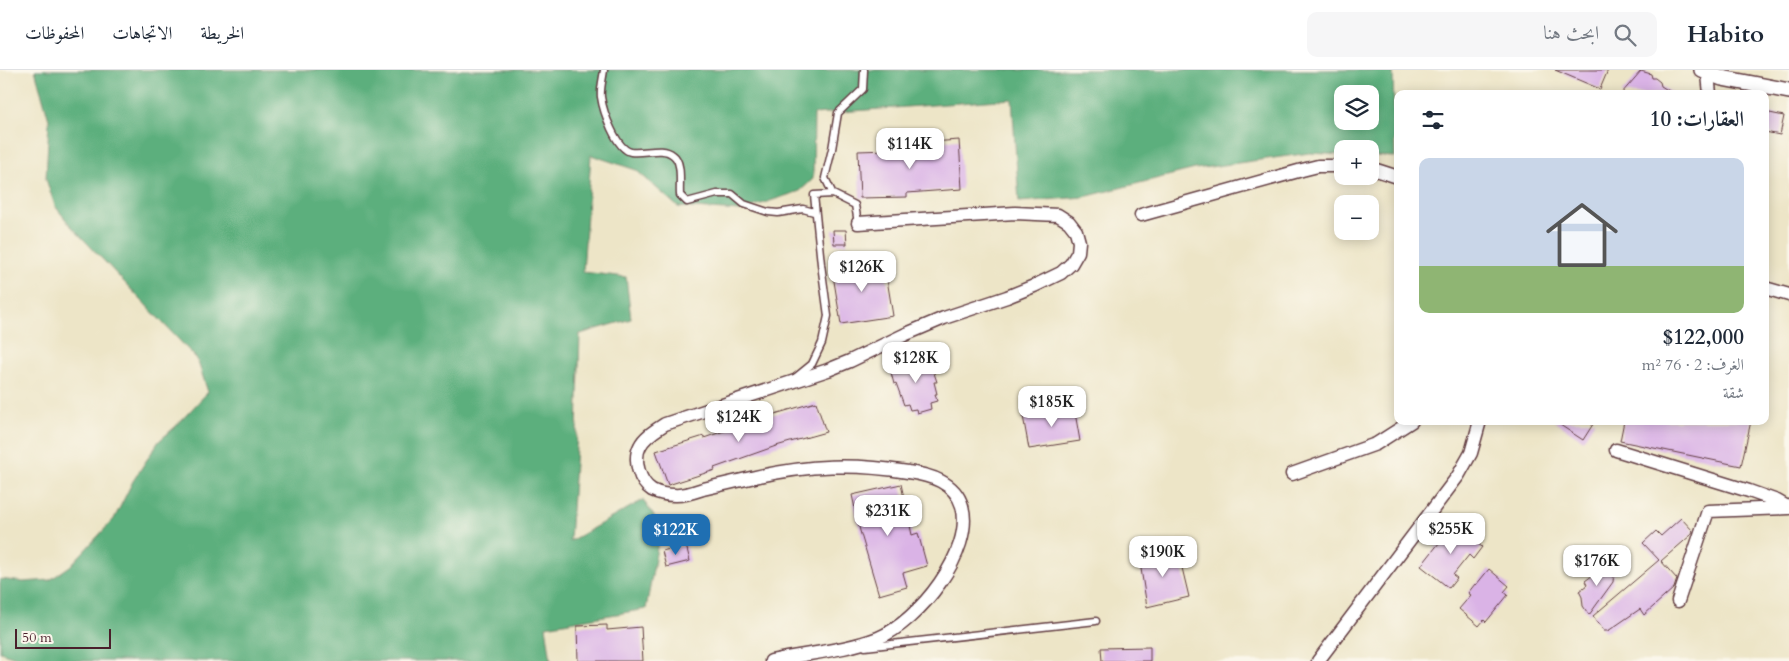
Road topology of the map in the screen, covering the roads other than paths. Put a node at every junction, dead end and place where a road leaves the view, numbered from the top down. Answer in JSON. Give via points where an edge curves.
{"nodes":[{"id":1,"x":604,"y":70,"type":"edge"},
{"id":2,"x":864,"y":70,"type":"edge"},
{"id":3,"x":1705,"y":72,"type":"edge"},
{"id":4,"x":1709,"y":90,"type":"edge"},
{"id":5,"x":1789,"y":91,"type":"edge"},
{"id":6,"x":1334,"y":166,"type":"edge"},
{"id":7,"x":1379,"y":171,"type":"edge"},
{"id":8,"x":1394,"y":176,"type":"edge"},
{"id":9,"x":833,"y":194,"type":"junction"},
{"id":10,"x":814,"y":212,"type":"junction"},
{"id":11,"x":1142,"y":215,"type":"dead end"},
{"id":12,"x":858,"y":223,"type":"joint"},
{"id":13,"x":1769,"y":289,"type":"edge"},
{"id":14,"x":1789,"y":295,"type":"edge"},
{"id":15,"x":789,"y":382,"type":"junction"},
{"id":16,"x":1406,"y":425,"type":"edge"},
{"id":17,"x":1479,"y":425,"type":"edge"},
{"id":18,"x":1616,"y":450,"type":"dead end"},
{"id":19,"x":1292,"y":474,"type":"dead end"},
{"id":20,"x":1789,"y":508,"type":"edge"},
{"id":21,"x":1678,"y":602,"type":"dead end"},
{"id":22,"x":1096,"y":621,"type":"dead end"},
{"id":23,"x":834,"y":650,"type":"junction"},
{"id":24,"x":772,"y":661,"type":"edge"},
{"id":25,"x":1318,"y":661,"type":"edge"}],
"edges":[{"from":1,"to":10,"type":"lane","via":[[600,96],[620,144],[632,152],[662,151],[674,155],[678,162],[680,195],[687,202],[717,194],[732,194],[744,204],[768,212]]},
{"from":2,"to":9,"type":"lane","via":[[863,89],[838,112],[825,178]]},
{"from":3,"to":4,"type":"street"},
{"from":3,"to":5,"type":"street"},
{"from":6,"to":11,"type":"street","via":[[1302,170]]},
{"from":7,"to":8,"type":"street"},
{"from":9,"to":10,"type":"lane","via":[[814,195]]},
{"from":9,"to":12,"type":"lane","via":[[855,204]]},
{"from":10,"to":15,"type":"lane","via":[[828,316],[822,343],[812,364]]},
{"from":12,"to":15,"type":"street","via":[[1015,213],[1058,215],[1076,231],[1078,252],[1071,264],[1051,279],[937,320],[850,361]]},
{"from":13,"to":14,"type":"street"},
{"from":15,"to":23,"type":"street","via":[[665,424],[639,446],[637,467],[652,490],[674,495],[790,470],[845,465],[914,472],[935,478],[952,488],[963,510],[963,527],[946,576],[904,623],[892,631]]},
{"from":16,"to":19,"type":"street","via":[[1376,444]]},
{"from":17,"to":25,"type":"street","via":[[1471,453],[1458,476]]},
{"from":18,"to":20,"type":"street","via":[[1749,491]]},
{"from":20,"to":21,"type":"street","via":[[1708,511]]},
{"from":22,"to":23,"type":"lane"},
{"from":23,"to":24,"type":"street"}]}
